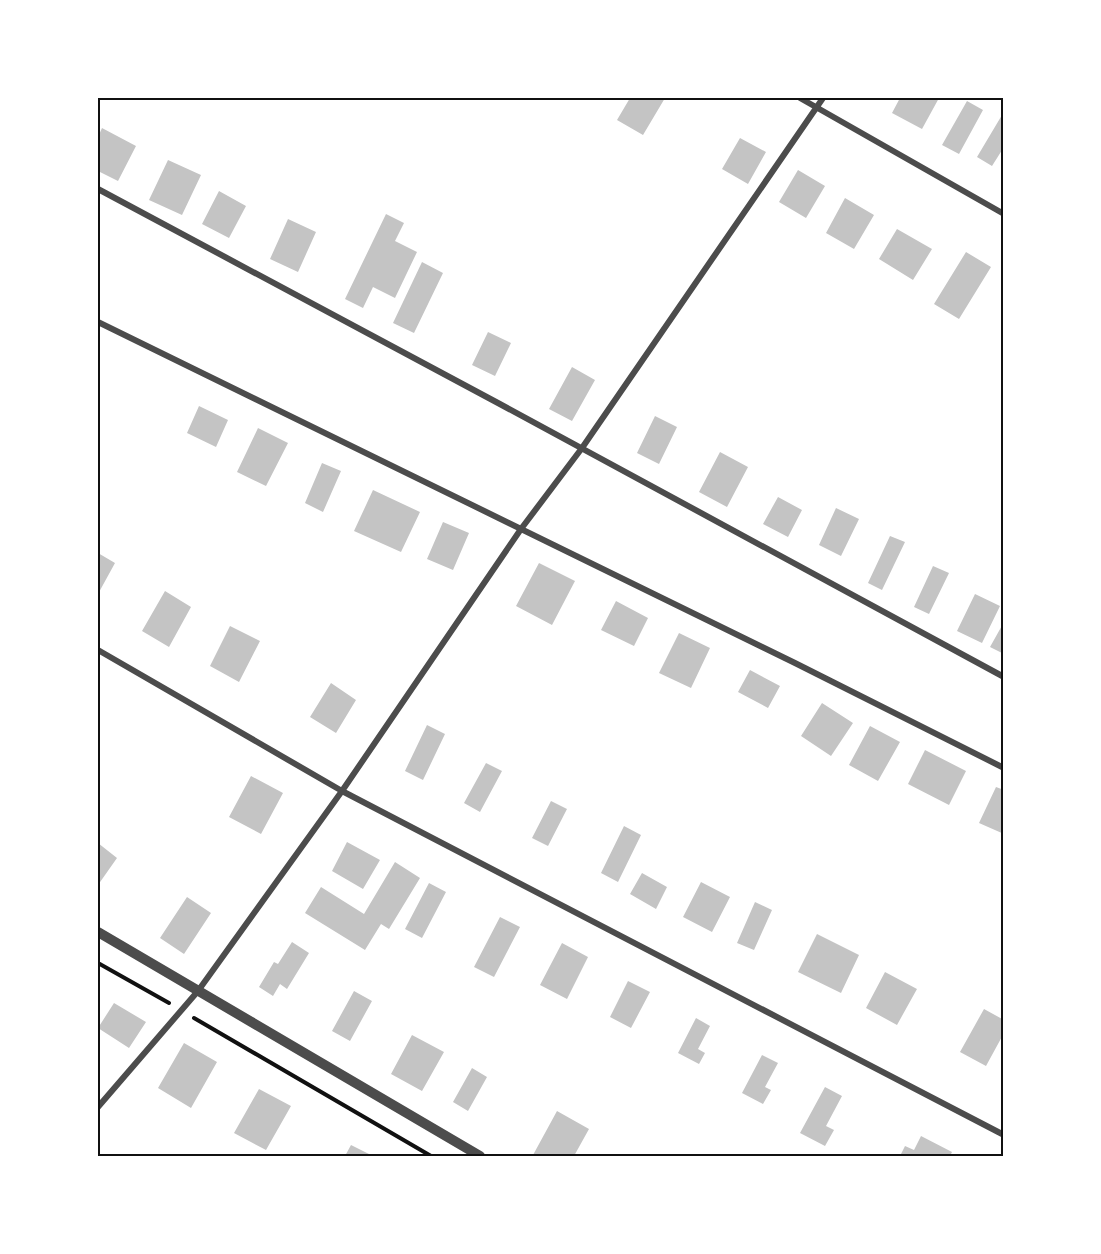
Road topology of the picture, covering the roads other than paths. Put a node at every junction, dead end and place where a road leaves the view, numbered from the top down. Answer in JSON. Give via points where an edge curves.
{"nodes":[{"id":1,"x":800,"y":98,"type":"edge"},
{"id":2,"x":823,"y":98,"type":"edge"},
{"id":3,"x":817,"y":107,"type":"junction"},
{"id":4,"x":98,"y":189,"type":"edge"},
{"id":5,"x":1004,"y":214,"type":"edge"},
{"id":6,"x":98,"y":322,"type":"edge"},
{"id":7,"x":582,"y":448,"type":"junction"},
{"id":8,"x":521,"y":529,"type":"junction"},
{"id":9,"x":98,"y":650,"type":"edge"},
{"id":10,"x":1004,"y":677,"type":"edge"},
{"id":11,"x":1004,"y":768,"type":"edge"},
{"id":12,"x":342,"y":791,"type":"junction"},
{"id":13,"x":98,"y":932,"type":"edge"},
{"id":14,"x":198,"y":991,"type":"junction"},
{"id":15,"x":98,"y":1107,"type":"edge"},
{"id":16,"x":1004,"y":1135,"type":"edge"},
{"id":17,"x":480,"y":1156,"type":"edge"}],
"edges":[{"from":1,"to":3,"type":"street"},
{"from":2,"to":3,"type":"street"},
{"from":3,"to":5,"type":"street"},
{"from":3,"to":7,"type":"street"},
{"from":4,"to":7,"type":"street"},
{"from":6,"to":8,"type":"street"},
{"from":7,"to":8,"type":"street"},
{"from":7,"to":10,"type":"street"},
{"from":8,"to":11,"type":"street"},
{"from":8,"to":12,"type":"street"},
{"from":9,"to":12,"type":"street"},
{"from":12,"to":14,"type":"street"},
{"from":12,"to":16,"type":"street"},
{"from":13,"to":14,"type":"street"},
{"from":14,"to":15,"type":"street"},
{"from":14,"to":17,"type":"street"}]}
